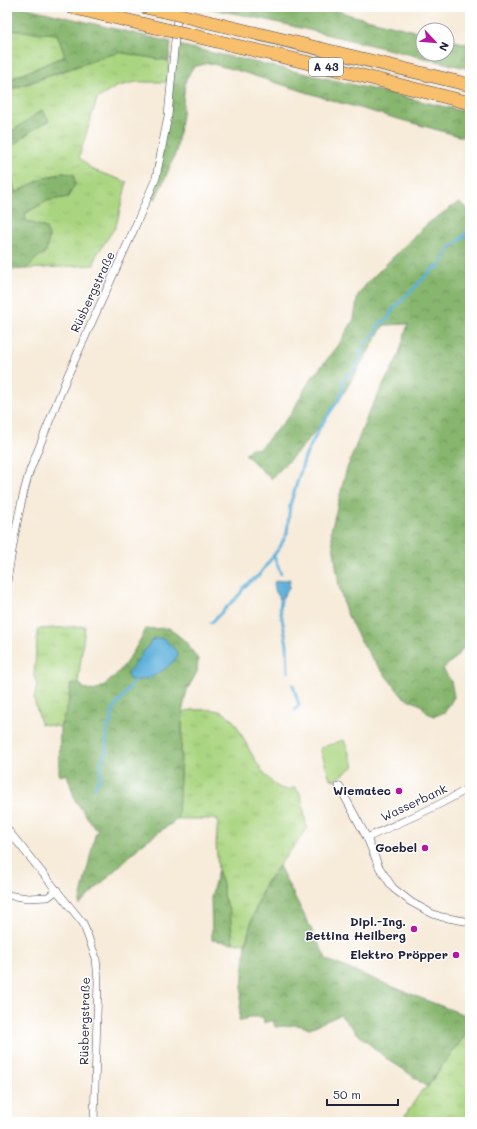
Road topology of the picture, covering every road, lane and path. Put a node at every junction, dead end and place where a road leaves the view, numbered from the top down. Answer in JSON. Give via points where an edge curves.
{"nodes":[{"id":1,"x":71,"y":7,"type":"edge"},
{"id":2,"x":145,"y":7,"type":"edge"},
{"id":3,"x":176,"y":12,"type":"edge"},
{"id":4,"x":470,"y":85,"type":"edge"},
{"id":5,"x":470,"y":103,"type":"edge"},
{"id":6,"x":7,"y":582,"type":"edge"},
{"id":7,"x":339,"y":786,"type":"dead end"},
{"id":8,"x":470,"y":787,"type":"edge"},
{"id":9,"x":7,"y":829,"type":"edge"},
{"id":10,"x":367,"y":838,"type":"junction"},
{"id":11,"x":57,"y":890,"type":"junction"},
{"id":12,"x":7,"y":895,"type":"edge"},
{"id":13,"x":470,"y":922,"type":"edge"},
{"id":14,"x":94,"y":1122,"type":"edge"}],
"edges":[{"from":1,"to":5,"type":"highway","number":"A 43","bridge":true},
{"from":2,"to":3,"type":"highway","number":"A 43"},
{"from":3,"to":4,"type":"highway","number":"A 43"},
{"from":3,"to":6,"type":"street","name":"Rüsbergstraße","via":[[168,116],[156,178],[67,377],[30,470]]},
{"from":7,"to":10,"type":"street"},
{"from":8,"to":10,"type":"street","name":"Wasserbank","via":[[451,799]]},
{"from":9,"to":11,"type":"street","name":"Rüsbergstraße"},
{"from":10,"to":13,"type":"street","via":[[379,867],[393,888],[404,897],[433,914]]},
{"from":11,"to":12,"type":"street","via":[[48,897]]},
{"from":11,"to":14,"type":"street","name":"Rüsbergstraße","via":[[83,923],[96,958],[98,981]]}]}
